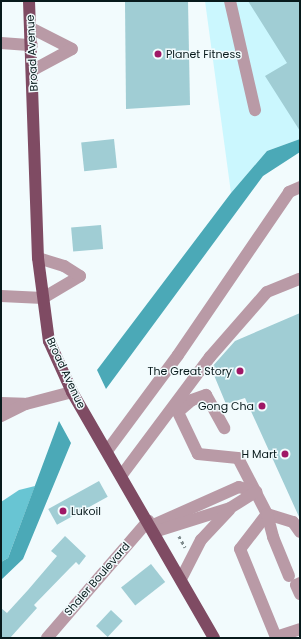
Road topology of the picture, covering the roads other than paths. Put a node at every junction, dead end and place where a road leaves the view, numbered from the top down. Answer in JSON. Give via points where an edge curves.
{"nodes":[{"id":1,"x":29,"y":1,"type":"edge"},
{"id":2,"x":230,"y":1,"type":"edge"},
{"id":3,"x":31,"y":28,"type":"junction"},
{"id":4,"x":1,"y":43,"type":"edge"},
{"id":5,"x":32,"y":45,"type":"junction"},
{"id":6,"x":33,"y":70,"type":"junction"},
{"id":7,"x":256,"y":110,"type":"dead end"},
{"id":8,"x":300,"y":187,"type":"edge"},
{"id":9,"x":38,"y":258,"type":"junction"},
{"id":10,"x":300,"y":279,"type":"edge"},
{"id":11,"x":1,"y":296,"type":"edge"},
{"id":12,"x":43,"y":298,"type":"junction"},
{"id":13,"x":72,"y":392,"type":"junction"},
{"id":14,"x":1,"y":403,"type":"edge"},
{"id":15,"x":26,"y":404,"type":"junction"},
{"id":16,"x":177,"y":409,"type":"junction"},
{"id":17,"x":1,"y":416,"type":"edge"},
{"id":18,"x":224,"y":428,"type":"dead end"},
{"id":19,"x":107,"y":451,"type":"junction"},
{"id":20,"x":122,"y":476,"type":"junction"},
{"id":21,"x":256,"y":492,"type":"junction"},
{"id":22,"x":230,"y":508,"type":"junction"},
{"id":23,"x":267,"y":514,"type":"junction"},
{"id":24,"x":298,"y":524,"type":"edge"},
{"id":25,"x":151,"y":526,"type":"junction"},
{"id":26,"x":289,"y":576,"type":"dead end"},
{"id":27,"x":181,"y":580,"type":"junction"},
{"id":28,"x":300,"y":583,"type":"edge"},
{"id":29,"x":300,"y":594,"type":"edge"},
{"id":30,"x":300,"y":629,"type":"edge"},
{"id":31,"x":49,"y":637,"type":"edge"},
{"id":32,"x":276,"y":637,"type":"edge"},
{"id":33,"x":214,"y":638,"type":"edge"}],
"edges":[{"from":1,"to":3,"type":"main road","name":"Broad Avenue"},
{"from":2,"to":7,"type":"street"},
{"from":3,"to":5,"type":"main road","name":"Broad Avenue"},
{"from":3,"to":6,"type":"street","via":[[72,49]]},
{"from":4,"to":5,"type":"street"},
{"from":5,"to":6,"type":"main road","name":"Broad Avenue"},
{"from":6,"to":9,"type":"main road","name":"Broad Avenue"},
{"from":8,"to":19,"type":"street","via":[[289,192],[178,355]]},
{"from":9,"to":12,"type":"main road","name":"Broad Avenue"},
{"from":9,"to":12,"type":"street","via":[[64,266],[80,276]]},
{"from":10,"to":16,"type":"street","via":[[267,292],[210,357]]},
{"from":11,"to":12,"type":"street"},
{"from":12,"to":13,"type":"main road","name":"Broad Avenue","via":[[49,341]]},
{"from":13,"to":15,"type":"street"},
{"from":13,"to":19,"type":"main road","name":"Broad Avenue"},
{"from":14,"to":15,"type":"street"},
{"from":15,"to":17,"type":"street"},
{"from":16,"to":18,"type":"street","via":[[206,395]]},
{"from":16,"to":20,"type":"street"},
{"from":16,"to":21,"type":"street","via":[[198,454],[238,458]]},
{"from":19,"to":20,"type":"main road","name":"Broad Avenue"},
{"from":20,"to":25,"type":"main road","name":"Broad Avenue"},
{"from":21,"to":22,"type":"street"},
{"from":21,"to":23,"type":"street"},
{"from":21,"to":25,"type":"street","via":[[239,488]]},
{"from":22,"to":25,"type":"street"},
{"from":22,"to":27,"type":"street","via":[[201,540]]},
{"from":23,"to":24,"type":"street"},
{"from":23,"to":26,"type":"street","via":[[273,537]]},
{"from":23,"to":32,"type":"street","via":[[240,549]]},
{"from":25,"to":27,"type":"main road","name":"Broad Avenue"},
{"from":25,"to":31,"type":"street","name":"Shaler Boulevard"},
{"from":27,"to":33,"type":"main road","name":"Broad Avenue"},
{"from":28,"to":29,"type":"street","via":[[296,585]]},
{"from":30,"to":32,"type":"street"}]}
